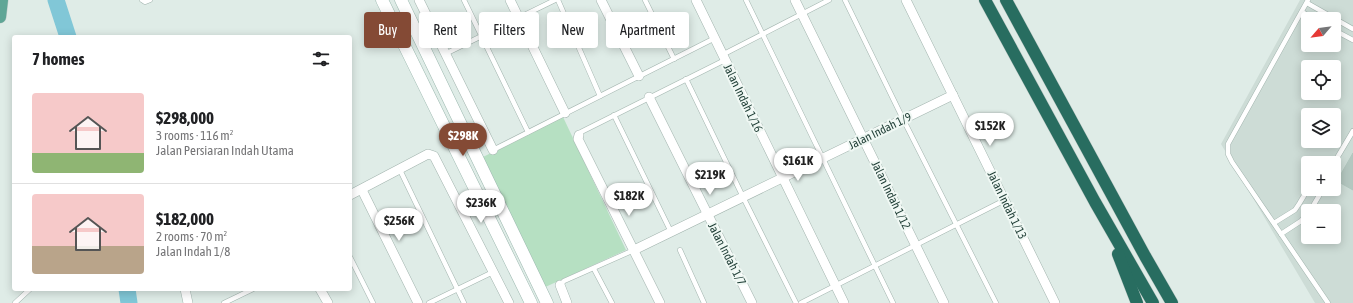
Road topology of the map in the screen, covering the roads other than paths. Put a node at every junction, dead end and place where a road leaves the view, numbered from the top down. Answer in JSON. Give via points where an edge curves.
{"nodes":[{"id":1,"x":2,"y":0,"type":"edge"},
{"id":2,"x":142,"y":0,"type":"edge"},
{"id":3,"x":150,"y":0,"type":"edge"},
{"id":4,"x":382,"y":0,"type":"edge"},
{"id":5,"x":401,"y":0,"type":"edge"},
{"id":6,"x":419,"y":0,"type":"edge"},
{"id":7,"x":464,"y":0,"type":"edge"},
{"id":8,"x":510,"y":0,"type":"edge"},
{"id":9,"x":556,"y":0,"type":"edge"},
{"id":10,"x":601,"y":0,"type":"edge"},
{"id":11,"x":645,"y":0,"type":"edge"},
{"id":12,"x":696,"y":0,"type":"edge"},
{"id":13,"x":746,"y":0,"type":"edge"},
{"id":14,"x":795,"y":0,"type":"edge"},
{"id":15,"x":829,"y":0,"type":"edge"},
{"id":16,"x":846,"y":0,"type":"edge"},
{"id":17,"x":906,"y":0,"type":"edge"},
{"id":18,"x":985,"y":0,"type":"edge"},
{"id":19,"x":1006,"y":0,"type":"edge"},
{"id":20,"x":1308,"y":1,"type":"edge"},
{"id":21,"x":516,"y":12,"type":"edge"},
{"id":22,"x":531,"y":12,"type":"edge"},
{"id":23,"x":1302,"y":12,"type":"edge"},
{"id":24,"x":802,"y":14,"type":"junction"},
{"id":25,"x":1301,"y":14,"type":"edge"},
{"id":26,"x":0,"y":17,"type":"edge"},
{"id":27,"x":1353,"y":29,"type":"edge"},
{"id":28,"x":479,"y":30,"type":"edge"},
{"id":29,"x":762,"y":34,"type":"junction"},
{"id":30,"x":1341,"y":34,"type":"edge"},
{"id":31,"x":479,"y":37,"type":"edge"},
{"id":32,"x":715,"y":38,"type":"junction"},
{"id":33,"x":1353,"y":40,"type":"edge"},
{"id":34,"x":488,"y":48,"type":"edge"},
{"id":35,"x":533,"y":48,"type":"edge"},
{"id":36,"x":445,"y":54,"type":"junction"},
{"id":37,"x":724,"y":57,"type":"junction"},
{"id":38,"x":674,"y":59,"type":"junction"},
{"id":39,"x":639,"y":76,"type":"junction"},
{"id":40,"x":686,"y":79,"type":"junction"},
{"id":41,"x":953,"y":95,"type":"junction"},
{"id":42,"x":600,"y":96,"type":"junction"},
{"id":43,"x":649,"y":98,"type":"junction"},
{"id":44,"x":565,"y":114,"type":"junction"},
{"id":45,"x":614,"y":115,"type":"junction"},
{"id":46,"x":903,"y":119,"type":"junction"},
{"id":47,"x":1353,"y":131,"type":"edge"},
{"id":48,"x":528,"y":132,"type":"junction"},
{"id":49,"x":578,"y":135,"type":"joint"},
{"id":50,"x":863,"y":139,"type":"junction"},
{"id":51,"x":493,"y":150,"type":"joint"},
{"id":52,"x":1338,"y":156,"type":"edge"},
{"id":53,"x":823,"y":158,"type":"junction"},
{"id":54,"x":400,"y":170,"type":"junction"},
{"id":55,"x":782,"y":178,"type":"junction"},
{"id":56,"x":362,"y":190,"type":"junction"},
{"id":57,"x":352,"y":194,"type":"edge"},
{"id":58,"x":1304,"y":196,"type":"edge"},
{"id":59,"x":743,"y":197,"type":"junction"},
{"id":60,"x":1005,"y":200,"type":"junction"},
{"id":61,"x":1095,"y":202,"type":"junction"},
{"id":62,"x":708,"y":215,"type":"junction"},
{"id":63,"x":1301,"y":221,"type":"edge"},
{"id":64,"x":1274,"y":223,"type":"junction"},
{"id":65,"x":957,"y":225,"type":"junction"},
{"id":66,"x":671,"y":232,"type":"junction"},
{"id":67,"x":1281,"y":234,"type":"junction"},
{"id":68,"x":916,"y":245,"type":"junction"},
{"id":69,"x":634,"y":250,"type":"junction"},
{"id":70,"x":680,"y":250,"type":"dead end"},
{"id":71,"x":352,"y":261,"type":"edge"},
{"id":72,"x":875,"y":266,"type":"junction"},
{"id":73,"x":594,"y":269,"type":"junction"},
{"id":74,"x":494,"y":272,"type":"junction"},
{"id":75,"x":560,"y":285,"type":"joint"},
{"id":76,"x":836,"y":286,"type":"junction"},
{"id":77,"x":458,"y":289,"type":"junction"},
{"id":78,"x":28,"y":291,"type":"edge"},
{"id":79,"x":185,"y":291,"type":"edge"},
{"id":80,"x":249,"y":291,"type":"edge"},
{"id":81,"x":321,"y":291,"type":"edge"},
{"id":82,"x":15,"y":303,"type":"edge"},
{"id":83,"x":188,"y":303,"type":"edge"},
{"id":84,"x":224,"y":303,"type":"edge"},
{"id":85,"x":328,"y":303,"type":"edge"},
{"id":86,"x":373,"y":303,"type":"edge"},
{"id":87,"x":418,"y":303,"type":"edge"},
{"id":88,"x":429,"y":303,"type":"edge"},
{"id":89,"x":464,"y":303,"type":"edge"},
{"id":90,"x":509,"y":303,"type":"edge"},
{"id":91,"x":531,"y":303,"type":"edge"},
{"id":92,"x":547,"y":303,"type":"edge"},
{"id":93,"x":567,"y":303,"type":"edge"},
{"id":94,"x":612,"y":303,"type":"edge"},
{"id":95,"x":660,"y":303,"type":"edge"},
{"id":96,"x":704,"y":303,"type":"edge"},
{"id":97,"x":752,"y":303,"type":"edge"},
{"id":98,"x":796,"y":303,"type":"edge"},
{"id":99,"x":801,"y":303,"type":"edge"},
{"id":100,"x":844,"y":303,"type":"edge"},
{"id":101,"x":893,"y":303,"type":"edge"},
{"id":102,"x":944,"y":303,"type":"edge"},
{"id":103,"x":996,"y":303,"type":"edge"},
{"id":104,"x":1055,"y":303,"type":"edge"},
{"id":105,"x":1137,"y":303,"type":"edge"},
{"id":106,"x":1153,"y":303,"type":"edge"},
{"id":107,"x":1172,"y":303,"type":"edge"},
{"id":108,"x":1328,"y":303,"type":"edge"}],
"edges":[{"from":1,"to":26,"type":"main road"},
{"from":2,"to":3,"type":"lane"},
{"from":4,"to":91,"type":"main road"},
{"from":5,"to":92,"type":"main road"},
{"from":6,"to":36,"type":"street"},
{"from":7,"to":28,"type":"lane"},
{"from":8,"to":21,"type":"street"},
{"from":9,"to":22,"type":"lane"},
{"from":9,"to":42,"type":"lane"},
{"from":10,"to":39,"type":"street"},
{"from":11,"to":38,"type":"lane"},
{"from":12,"to":32,"type":"street","name":"Jalan Indah 1/16"},
{"from":13,"to":29,"type":"lane"},
{"from":14,"to":24,"type":"street","name":"Jalan Indah 1/12"},
{"from":15,"to":24,"type":"lane"},
{"from":16,"to":46,"type":"lane"},
{"from":17,"to":41,"type":"street","name":"Jalan Indah 1/13"},
{"from":18,"to":61,"type":"highway"},
{"from":19,"to":107,"type":"highway"},
{"from":20,"to":23,"type":"lane"},
{"from":20,"to":27,"type":"lane"},
{"from":24,"to":29,"type":"lane"},
{"from":24,"to":50,"type":"street","name":"Jalan Indah 1/12"},
{"from":25,"to":64,"type":"lane","via":[[1228,144],[1228,154],[1232,162]]},
{"from":29,"to":37,"type":"lane"},
{"from":29,"to":53,"type":"lane"},
{"from":30,"to":33,"type":"lane"},
{"from":31,"to":36,"type":"lane"},
{"from":32,"to":37,"type":"street","name":"Jalan Indah 1/16"},
{"from":32,"to":38,"type":"lane"},
{"from":34,"to":48,"type":"lane"},
{"from":35,"to":44,"type":"street"},
{"from":36,"to":51,"type":"street"},
{"from":37,"to":40,"type":"lane"},
{"from":37,"to":55,"type":"street","name":"Jalan Indah 1/16"},
{"from":38,"to":39,"type":"lane"},
{"from":39,"to":42,"type":"lane"},
{"from":40,"to":43,"type":"lane"},
{"from":40,"to":59,"type":"lane"},
{"from":41,"to":46,"type":"street","name":"Jalan Indah 1/9"},
{"from":41,"to":60,"type":"street","name":"Jalan Indah 1/13"},
{"from":42,"to":44,"type":"lane"},
{"from":43,"to":45,"type":"lane"},
{"from":43,"to":62,"type":"street","name":"Jalan Indah 1/7"},
{"from":44,"to":48,"type":"lane"},
{"from":45,"to":49,"type":"lane"},
{"from":45,"to":66,"type":"lane"},
{"from":46,"to":50,"type":"street","name":"Jalan Indah 1/9"},
{"from":46,"to":65,"type":"lane"},
{"from":47,"to":52,"type":"lane"},
{"from":48,"to":51,"type":"lane"},
{"from":49,"to":69,"type":"street"},
{"from":50,"to":53,"type":"street","name":"Jalan Indah 1/9"},
{"from":50,"to":68,"type":"street","name":"Jalan Indah 1/12"},
{"from":53,"to":55,"type":"street","name":"Jalan Indah 1/9"},
{"from":53,"to":72,"type":"lane"},
{"from":54,"to":56,"type":"street"},
{"from":54,"to":74,"type":"street","via":[[428,154],[434,156]]},
{"from":54,"to":77,"type":"lane"},
{"from":55,"to":59,"type":"street","name":"Jalan Indah 1/9"},
{"from":55,"to":76,"type":"street","name":"Jalan Indah 1/16"},
{"from":56,"to":57,"type":"street"},
{"from":56,"to":87,"type":"street"},
{"from":58,"to":64,"type":"lane","via":[[1295,210]]},
{"from":59,"to":62,"type":"street","name":"Jalan Indah 1/9"},
{"from":59,"to":98,"type":"lane"},
{"from":60,"to":65,"type":"lane"},
{"from":60,"to":104,"type":"street","name":"Jalan Indah 1/13"},
{"from":61,"to":105,"type":"highway"},
{"from":61,"to":106,"type":"highway"},
{"from":62,"to":66,"type":"street","name":"Jalan Indah 1/9"},
{"from":62,"to":97,"type":"street","name":"Jalan Indah 1/7"},
{"from":63,"to":67,"type":"lane"},
{"from":64,"to":67,"type":"lane"},
{"from":65,"to":68,"type":"lane"},
{"from":65,"to":103,"type":"lane"},
{"from":66,"to":69,"type":"street","name":"Jalan Indah 1/9"},
{"from":67,"to":108,"type":"lane"},
{"from":68,"to":72,"type":"lane"},
{"from":68,"to":102,"type":"street","name":"Jalan Indah 1/12"},
{"from":69,"to":73,"type":"lane"},
{"from":69,"to":95,"type":"street"},
{"from":70,"to":96,"type":"lane"},
{"from":71,"to":86,"type":"lane"},
{"from":72,"to":76,"type":"lane"},
{"from":72,"to":101,"type":"lane"},
{"from":73,"to":75,"type":"lane"},
{"from":73,"to":94,"type":"lane"},
{"from":74,"to":77,"type":"lane"},
{"from":74,"to":90,"type":"street"},
{"from":75,"to":93,"type":"street"},
{"from":76,"to":99,"type":"lane"},
{"from":76,"to":100,"type":"street","name":"Jalan Indah 1/16"},
{"from":77,"to":88,"type":"lane"},
{"from":77,"to":89,"type":"lane"},
{"from":78,"to":82,"type":"lane"},
{"from":79,"to":83,"type":"street"},
{"from":80,"to":84,"type":"lane"},
{"from":81,"to":85,"type":"street"}]}
